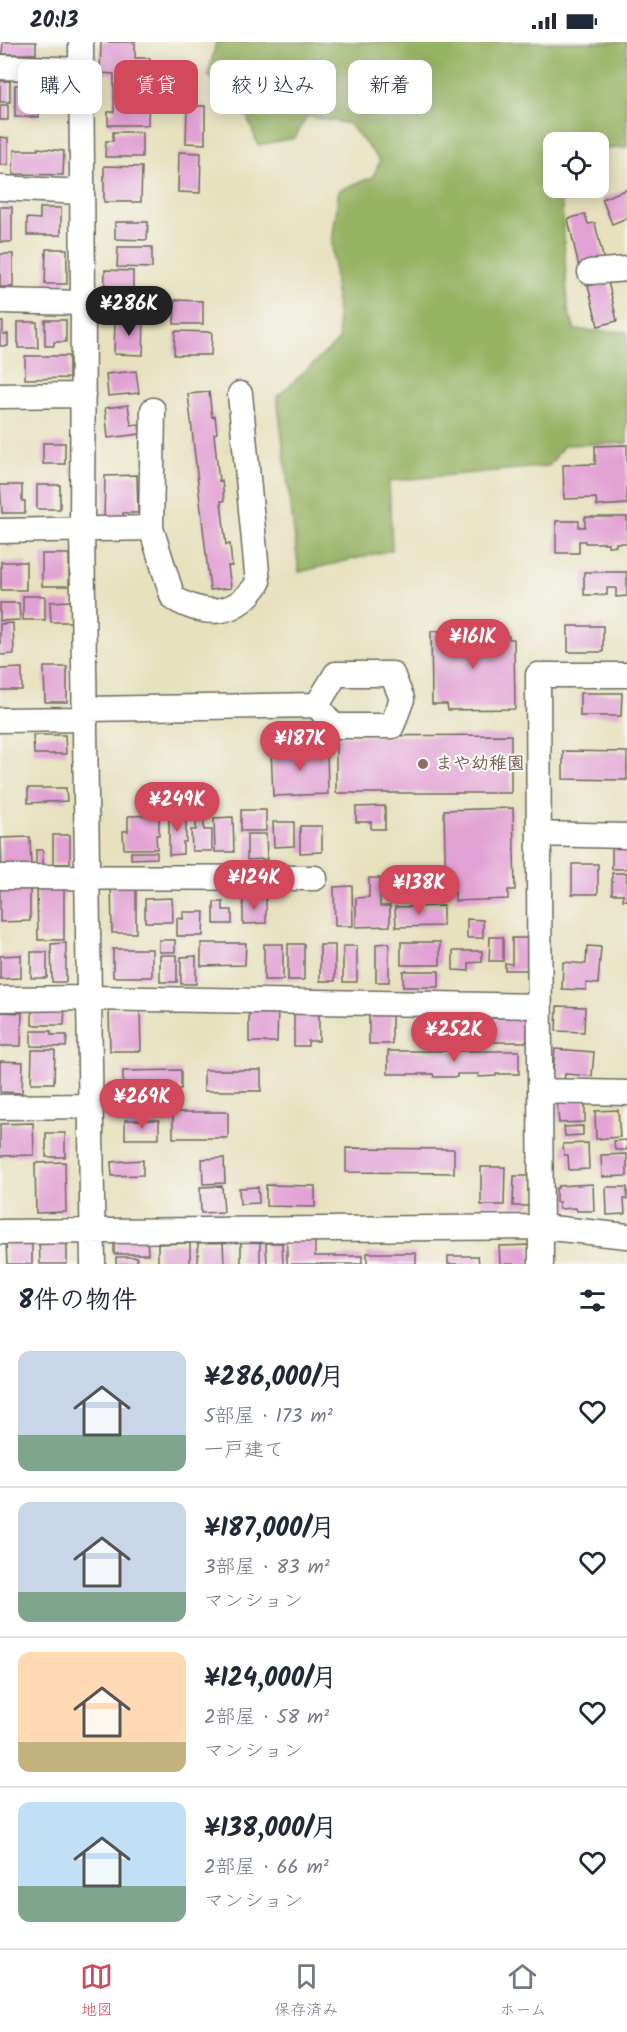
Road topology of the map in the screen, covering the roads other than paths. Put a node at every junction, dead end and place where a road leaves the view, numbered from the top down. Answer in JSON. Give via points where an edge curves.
{"nodes":[{"id":1,"x":81,"y":42,"type":"edge"},
{"id":2,"x":81,"y":60,"type":"edge"},
{"id":3,"x":0,"y":67,"type":"edge"},
{"id":4,"x":18,"y":68,"type":"edge"},
{"id":5,"x":81,"y":114,"type":"edge"},
{"id":6,"x":0,"y":188,"type":"edge"},
{"id":7,"x":82,"y":192,"type":"junction"},
{"id":8,"x":627,"y":269,"type":"edge"},
{"id":9,"x":590,"y":272,"type":"dead end"},
{"id":10,"x":0,"y":301,"type":"edge"},
{"id":11,"x":83,"y":303,"type":"junction"},
{"id":12,"x":240,"y":394,"type":"dead end"},
{"id":13,"x":83,"y":395,"type":"junction"},
{"id":14,"x":0,"y":396,"type":"edge"},
{"id":15,"x":153,"y":410,"type":"dead end"},
{"id":16,"x":151,"y":528,"type":"junction"},
{"id":17,"x":0,"y":531,"type":"edge"},
{"id":18,"x":82,"y":531,"type":"junction"},
{"id":19,"x":627,"y":675,"type":"edge"},
{"id":20,"x":318,"y":705,"type":"dead end"},
{"id":21,"x":86,"y":714,"type":"junction"},
{"id":22,"x":0,"y":720,"type":"edge"},
{"id":23,"x":539,"y":834,"type":"junction"},
{"id":24,"x":627,"y":836,"type":"edge"},
{"id":25,"x":88,"y":876,"type":"junction"},
{"id":26,"x":0,"y":877,"type":"edge"},
{"id":27,"x":315,"y":878,"type":"dead end"},
{"id":28,"x":90,"y":998,"type":"junction"},
{"id":29,"x":0,"y":999,"type":"edge"},
{"id":30,"x":539,"y":1006,"type":"junction"},
{"id":31,"x":540,"y":1091,"type":"junction"},
{"id":32,"x":627,"y":1093,"type":"edge"},
{"id":33,"x":89,"y":1106,"type":"junction"},
{"id":34,"x":0,"y":1107,"type":"edge"},
{"id":35,"x":541,"y":1227,"type":"junction"},
{"id":36,"x":92,"y":1231,"type":"junction"},
{"id":37,"x":0,"y":1232,"type":"edge"},
{"id":38,"x":627,"y":1236,"type":"edge"},
{"id":39,"x":93,"y":1264,"type":"edge"},
{"id":40,"x":541,"y":1264,"type":"edge"}],
"edges":[{"from":1,"to":2,"type":"street"},
{"from":3,"to":4,"type":"street"},
{"from":5,"to":7,"type":"street"},
{"from":6,"to":7,"type":"street"},
{"from":7,"to":11,"type":"street"},
{"from":8,"to":9,"type":"street"},
{"from":10,"to":11,"type":"street"},
{"from":11,"to":13,"type":"street"},
{"from":12,"to":16,"type":"street","via":[[258,583],[236,606],[202,611],[187,606],[173,598]]},
{"from":13,"to":14,"type":"street"},
{"from":13,"to":18,"type":"street"},
{"from":15,"to":16,"type":"street"},
{"from":16,"to":18,"type":"street"},
{"from":17,"to":18,"type":"street"},
{"from":18,"to":21,"type":"street"},
{"from":19,"to":23,"type":"street","via":[[538,675]]},
{"from":20,"to":21,"type":"street"},
{"from":21,"to":22,"type":"street"},
{"from":21,"to":25,"type":"street"},
{"from":23,"to":24,"type":"street"},
{"from":23,"to":30,"type":"street"},
{"from":25,"to":26,"type":"street"},
{"from":25,"to":27,"type":"street"},
{"from":25,"to":28,"type":"street"},
{"from":28,"to":29,"type":"street"},
{"from":28,"to":30,"type":"street"},
{"from":28,"to":33,"type":"street"},
{"from":30,"to":31,"type":"street"},
{"from":31,"to":32,"type":"street"},
{"from":31,"to":35,"type":"street"},
{"from":33,"to":34,"type":"street"},
{"from":33,"to":36,"type":"street"},
{"from":35,"to":36,"type":"street"},
{"from":35,"to":38,"type":"street"},
{"from":35,"to":40,"type":"street"},
{"from":36,"to":37,"type":"street"},
{"from":36,"to":39,"type":"street"}]}
